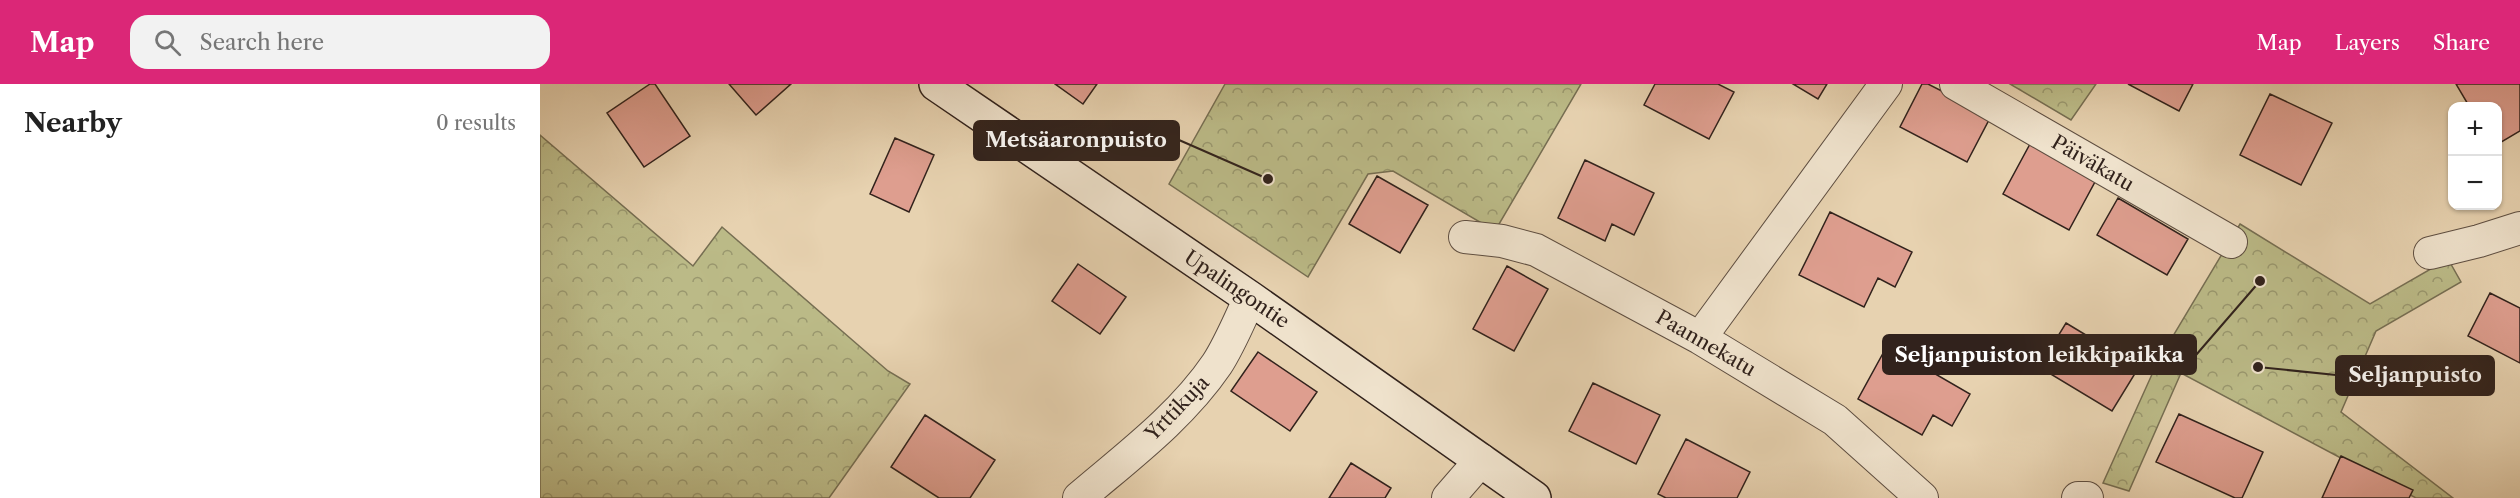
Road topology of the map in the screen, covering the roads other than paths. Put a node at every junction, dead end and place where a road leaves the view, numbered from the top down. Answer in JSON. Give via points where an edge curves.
{"nodes":[{"id":1,"x":936,"y":84,"type":"edge"},
{"id":2,"x":1886,"y":84,"type":"edge"},
{"id":3,"x":1956,"y":84,"type":"edge"},
{"id":4,"x":2520,"y":228,"type":"edge"},
{"id":5,"x":1465,"y":237,"type":"dead end"},
{"id":6,"x":2231,"y":242,"type":"dead end"},
{"id":7,"x":2430,"y":253,"type":"dead end"},
{"id":8,"x":1250,"y":298,"type":"junction"},
{"id":9,"x":1700,"y":338,"type":"junction"},
{"id":10,"x":1481,"y":460,"type":"junction"},
{"id":11,"x":1078,"y":498,"type":"edge"},
{"id":12,"x":1448,"y":498,"type":"edge"},
{"id":13,"x":1534,"y":498,"type":"edge"},
{"id":14,"x":1922,"y":498,"type":"edge"},
{"id":15,"x":2078,"y":498,"type":"edge"},
{"id":16,"x":2087,"y":498,"type":"edge"}],
"edges":[{"from":1,"to":8,"type":"street","name":"Upalingontie"},
{"from":2,"to":9,"type":"street"},
{"from":3,"to":6,"type":"street","name":"Päiväkatu"},
{"from":4,"to":7,"type":"street"},
{"from":5,"to":9,"type":"street","name":"Paannekatu","via":[[1536,250]]},
{"from":8,"to":10,"type":"street","name":"Upalingontie"},
{"from":8,"to":11,"type":"street","name":"Yrttikuja","via":[[1218,362],[1190,398]]},
{"from":9,"to":14,"type":"street","name":"Paannekatu","via":[[1835,420]]},
{"from":10,"to":12,"type":"street"},
{"from":10,"to":13,"type":"street","name":"Upalingontie"},
{"from":15,"to":16,"type":"street"}]}
